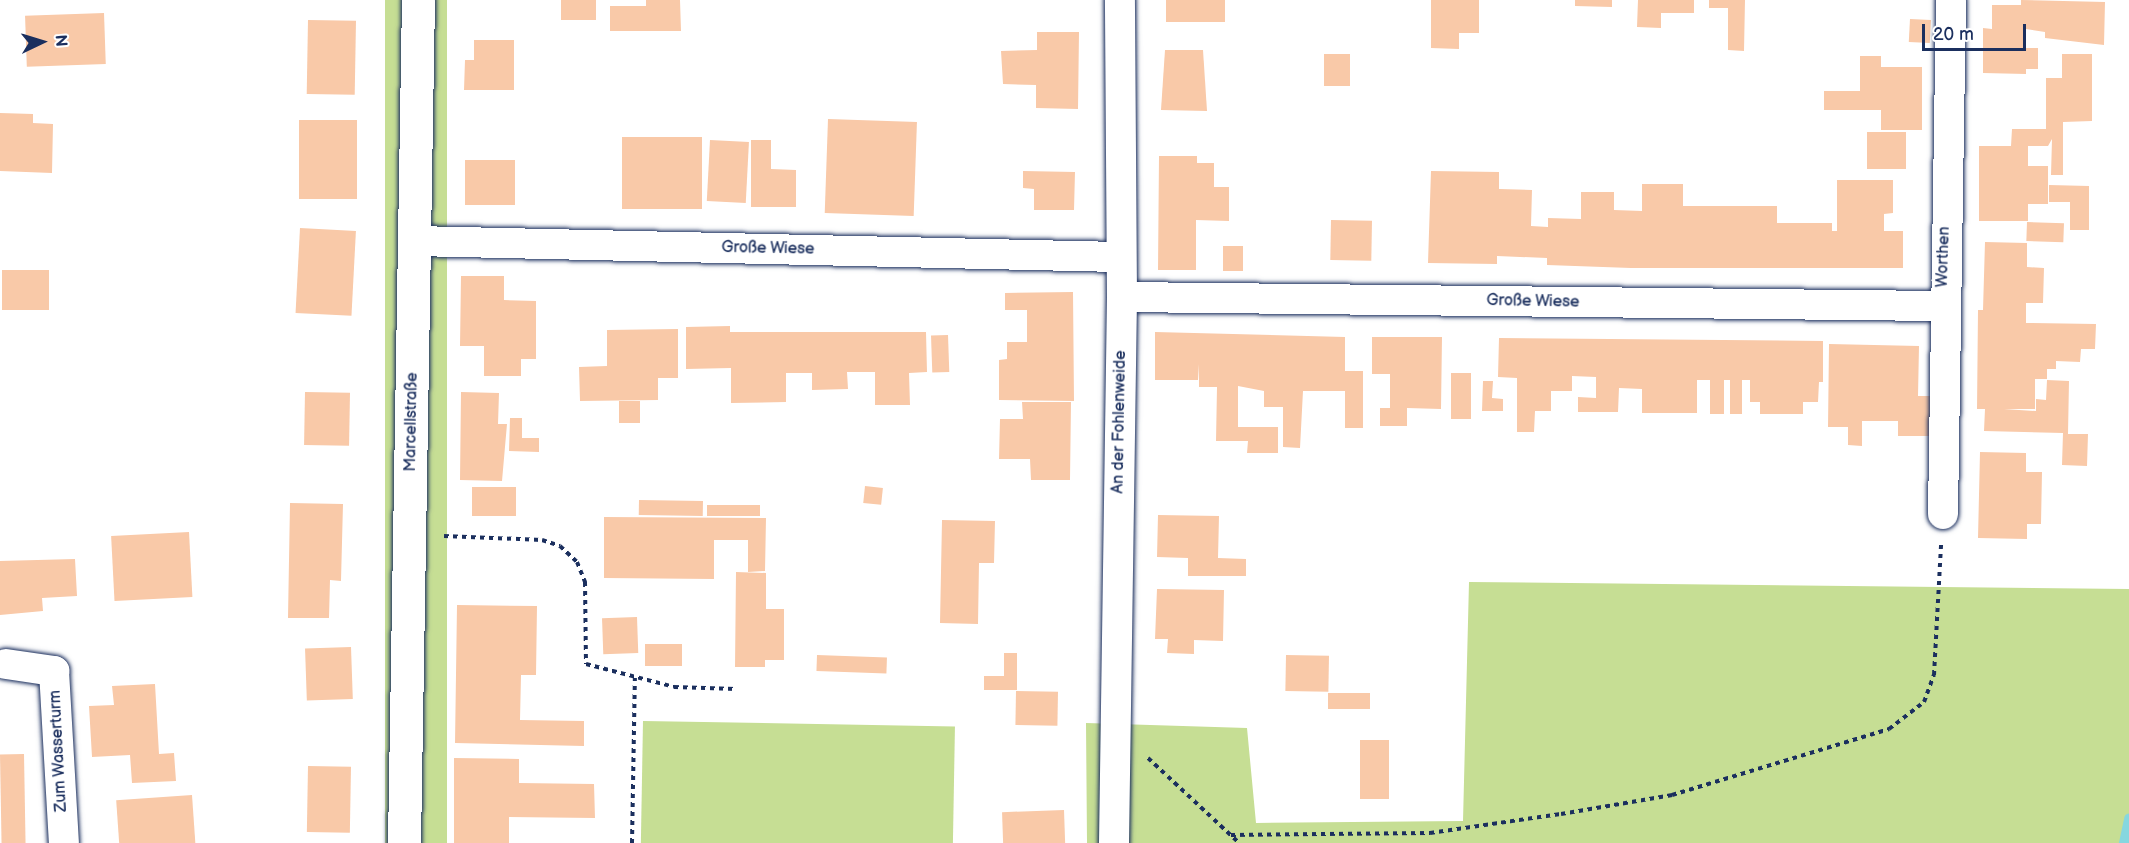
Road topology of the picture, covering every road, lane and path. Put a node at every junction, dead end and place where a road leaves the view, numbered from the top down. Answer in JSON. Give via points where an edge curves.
{"nodes":[{"id":1,"x":418,"y":0,"type":"edge"},
{"id":2,"x":1120,"y":0,"type":"edge"},
{"id":3,"x":1951,"y":0,"type":"edge"},
{"id":4,"x":414,"y":241,"type":"junction"},
{"id":5,"x":1121,"y":257,"type":"junction"},
{"id":6,"x":1122,"y":297,"type":"junction"},
{"id":7,"x":1943,"y":306,"type":"junction"},
{"id":8,"x":1943,"y":514,"type":"joint"},
{"id":9,"x":410,"y":534,"type":"junction"},
{"id":10,"x":6,"y":663,"type":"dead end"},
{"id":11,"x":635,"y":678,"type":"junction"},
{"id":12,"x":736,"y":689,"type":"dead end"},
{"id":13,"x":1115,"y":739,"type":"junction"},
{"id":14,"x":1231,"y":835,"type":"junction"},
{"id":15,"x":64,"y":843,"type":"edge"},
{"id":16,"x":404,"y":843,"type":"edge"},
{"id":17,"x":632,"y":843,"type":"edge"},
{"id":18,"x":1114,"y":843,"type":"edge"},
{"id":19,"x":1239,"y":843,"type":"edge"}],
"edges":[{"from":1,"to":4,"type":"street","name":"Marcellstraße"},
{"from":2,"to":5,"type":"street","name":"An der Fohlenweide"},
{"from":3,"to":7,"type":"street","name":"Worthen"},
{"from":4,"to":5,"type":"street","name":"Große Wiese"},
{"from":4,"to":9,"type":"street","name":"Marcellstraße"},
{"from":5,"to":6,"type":"street","name":"An der Fohlenweide"},
{"from":6,"to":7,"type":"street","name":"Große Wiese"},
{"from":6,"to":13,"type":"street","name":"An der Fohlenweide"},
{"from":7,"to":8,"type":"street","name":"Worthen"},
{"from":8,"to":14,"type":"path","via":[[1934,675],[1924,702],[1889,729],[1672,795],[1561,814],[1431,833]]},
{"from":9,"to":11,"type":"path","via":[[542,540],[560,546],[577,562],[585,582],[586,664]]},
{"from":9,"to":16,"type":"street","name":"Marcellstraße"},
{"from":10,"to":15,"type":"street","name":"Zum Wasserturm","via":[[54,671]]},
{"from":11,"to":12,"type":"path","via":[[674,687]]},
{"from":11,"to":17,"type":"path"},
{"from":13,"to":14,"type":"path","via":[[1154,761]]},
{"from":13,"to":18,"type":"street","name":"An der Fohlenweide"},
{"from":14,"to":19,"type":"path"}]}
